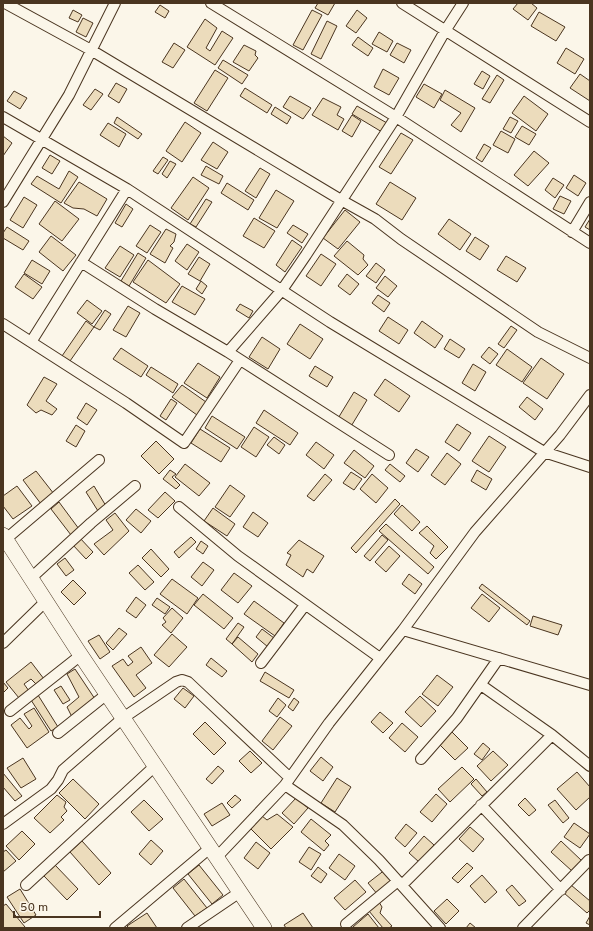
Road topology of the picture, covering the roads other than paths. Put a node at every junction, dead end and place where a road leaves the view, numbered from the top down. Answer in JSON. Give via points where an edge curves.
{"nodes":[{"id":1,"x":5,"y":3,"type":"edge"},
{"id":2,"x":115,"y":3,"type":"edge"},
{"id":3,"x":211,"y":3,"type":"edge"},
{"id":4,"x":402,"y":3,"type":"edge"},
{"id":5,"x":463,"y":3,"type":"edge"},
{"id":6,"x":445,"y":31,"type":"junction"},
{"id":7,"x":91,"y":50,"type":"junction"},
{"id":8,"x":3,"y":117,"type":"edge"},
{"id":9,"x":396,"y":117,"type":"junction"},
{"id":10,"x":590,"y":122,"type":"edge"},
{"id":11,"x":42,"y":140,"type":"junction"},
{"id":12,"x":127,"y":189,"type":"junction"},
{"id":13,"x":341,"y":200,"type":"junction"},
{"id":14,"x":3,"y":202,"type":"edge"},
{"id":15,"x":590,"y":202,"type":"edge"},
{"id":16,"x":572,"y":232,"type":"junction"},
{"id":17,"x":590,"y":243,"type":"edge"},
{"id":18,"x":81,"y":262,"type":"junction"},
{"id":19,"x":282,"y":290,"type":"junction"},
{"id":20,"x":3,"y":324,"type":"edge"},
{"id":21,"x":31,"y":342,"type":"junction"},
{"id":22,"x":228,"y":352,"type":"junction"},
{"id":23,"x":590,"y":358,"type":"edge"},
{"id":24,"x":240,"y":360,"type":"junction"},
{"id":25,"x":590,"y":395,"type":"edge"},
{"id":26,"x":544,"y":452,"type":"junction"},
{"id":27,"x":389,"y":455,"type":"dead end"},
{"id":28,"x":99,"y":460,"type":"dead end"},
{"id":29,"x":590,"y":467,"type":"edge"},
{"id":30,"x":135,"y":486,"type":"dead end"},
{"id":31,"x":179,"y":507,"type":"dead end"},
{"id":32,"x":4,"y":537,"type":"edge"},
{"id":33,"x":31,"y":578,"type":"junction"},
{"id":34,"x":46,"y":601,"type":"junction"},
{"id":35,"x":305,"y":605,"type":"junction"},
{"id":36,"x":403,"y":630,"type":"junction"},
{"id":37,"x":3,"y":643,"type":"edge"},
{"id":38,"x":80,"y":655,"type":"junction"},
{"id":39,"x":380,"y":658,"type":"junction"},
{"id":40,"x":499,"y":658,"type":"junction"},
{"id":41,"x":261,"y":663,"type":"dead end"},
{"id":42,"x":481,"y":685,"type":"junction"},
{"id":43,"x":590,"y":685,"type":"edge"},
{"id":44,"x":107,"y":694,"type":"junction"},
{"id":45,"x":10,"y":711,"type":"dead end"},
{"id":46,"x":123,"y":718,"type":"junction"},
{"id":47,"x":58,"y":733,"type":"dead end"},
{"id":48,"x":552,"y":735,"type":"junction"},
{"id":49,"x":421,"y":760,"type":"dead end"},
{"id":50,"x":155,"y":766,"type":"junction"},
{"id":51,"x":590,"y":766,"type":"edge"},
{"id":52,"x":287,"y":781,"type":"junction"},
{"id":53,"x":481,"y":805,"type":"junction"},
{"id":54,"x":3,"y":824,"type":"edge"},
{"id":55,"x":213,"y":853,"type":"junction"},
{"id":56,"x":589,"y":860,"type":"edge"},
{"id":57,"x":400,"y":883,"type":"junction"},
{"id":58,"x":26,"y":885,"type":"dead end"},
{"id":59,"x":561,"y":890,"type":"junction"},
{"id":60,"x":240,"y":892,"type":"junction"},
{"id":61,"x":346,"y":924,"type":"dead end"},
{"id":62,"x":115,"y":928,"type":"edge"},
{"id":63,"x":187,"y":928,"type":"edge"},
{"id":64,"x":264,"y":928,"type":"edge"},
{"id":65,"x":440,"y":928,"type":"edge"},
{"id":66,"x":523,"y":928,"type":"edge"}],
"edges":[{"from":1,"to":7,"type":"street"},
{"from":2,"to":7,"type":"street"},
{"from":3,"to":9,"type":"street"},
{"from":4,"to":6,"type":"street"},
{"from":5,"to":6,"type":"street"},
{"from":6,"to":9,"type":"street"},
{"from":6,"to":10,"type":"street"},
{"from":7,"to":11,"type":"street","via":[[69,95]]},
{"from":7,"to":13,"type":"street"},
{"from":8,"to":11,"type":"street"},
{"from":9,"to":13,"type":"street"},
{"from":9,"to":16,"type":"street"},
{"from":11,"to":12,"type":"street"},
{"from":11,"to":14,"type":"street"},
{"from":12,"to":18,"type":"street"},
{"from":12,"to":19,"type":"street"},
{"from":13,"to":19,"type":"street"},
{"from":13,"to":23,"type":"street","via":[[375,219],[538,332]]},
{"from":15,"to":16,"type":"street"},
{"from":16,"to":17,"type":"street"},
{"from":18,"to":21,"type":"street"},
{"from":18,"to":22,"type":"street"},
{"from":19,"to":22,"type":"street"},
{"from":19,"to":26,"type":"street"},
{"from":20,"to":21,"type":"street"},
{"from":21,"to":24,"type":"street","via":[[184,443]]},
{"from":22,"to":24,"type":"street"},
{"from":24,"to":27,"type":"street"},
{"from":25,"to":26,"type":"street"},
{"from":26,"to":29,"type":"street"},
{"from":26,"to":36,"type":"street","via":[[475,532]]},
{"from":28,"to":32,"type":"street"},
{"from":30,"to":33,"type":"street","via":[[91,522]]},
{"from":31,"to":35,"type":"street","via":[[238,556]]},
{"from":32,"to":33,"type":"street"},
{"from":33,"to":34,"type":"street"},
{"from":34,"to":37,"type":"street"},
{"from":34,"to":38,"type":"street"},
{"from":35,"to":39,"type":"street"},
{"from":35,"to":41,"type":"street"},
{"from":36,"to":39,"type":"street"},
{"from":36,"to":40,"type":"street"},
{"from":38,"to":44,"type":"street"},
{"from":38,"to":45,"type":"street"},
{"from":39,"to":52,"type":"street"},
{"from":40,"to":42,"type":"street"},
{"from":40,"to":43,"type":"street"},
{"from":42,"to":48,"type":"street"},
{"from":42,"to":49,"type":"street"},
{"from":44,"to":46,"type":"street"},
{"from":44,"to":47,"type":"street"},
{"from":46,"to":50,"type":"street"},
{"from":46,"to":52,"type":"street","via":[[176,682],[188,682]]},
{"from":46,"to":54,"type":"street","via":[[63,770],[51,789]]},
{"from":48,"to":51,"type":"street"},
{"from":48,"to":53,"type":"street"},
{"from":50,"to":55,"type":"street"},
{"from":50,"to":58,"type":"street"},
{"from":52,"to":55,"type":"street"},
{"from":52,"to":57,"type":"street","via":[[343,825]]},
{"from":53,"to":57,"type":"street"},
{"from":53,"to":59,"type":"street"},
{"from":55,"to":60,"type":"street"},
{"from":55,"to":62,"type":"street"},
{"from":56,"to":59,"type":"street"},
{"from":57,"to":61,"type":"street"},
{"from":57,"to":65,"type":"street"},
{"from":59,"to":66,"type":"street"},
{"from":60,"to":63,"type":"street"},
{"from":60,"to":64,"type":"street"}]}
